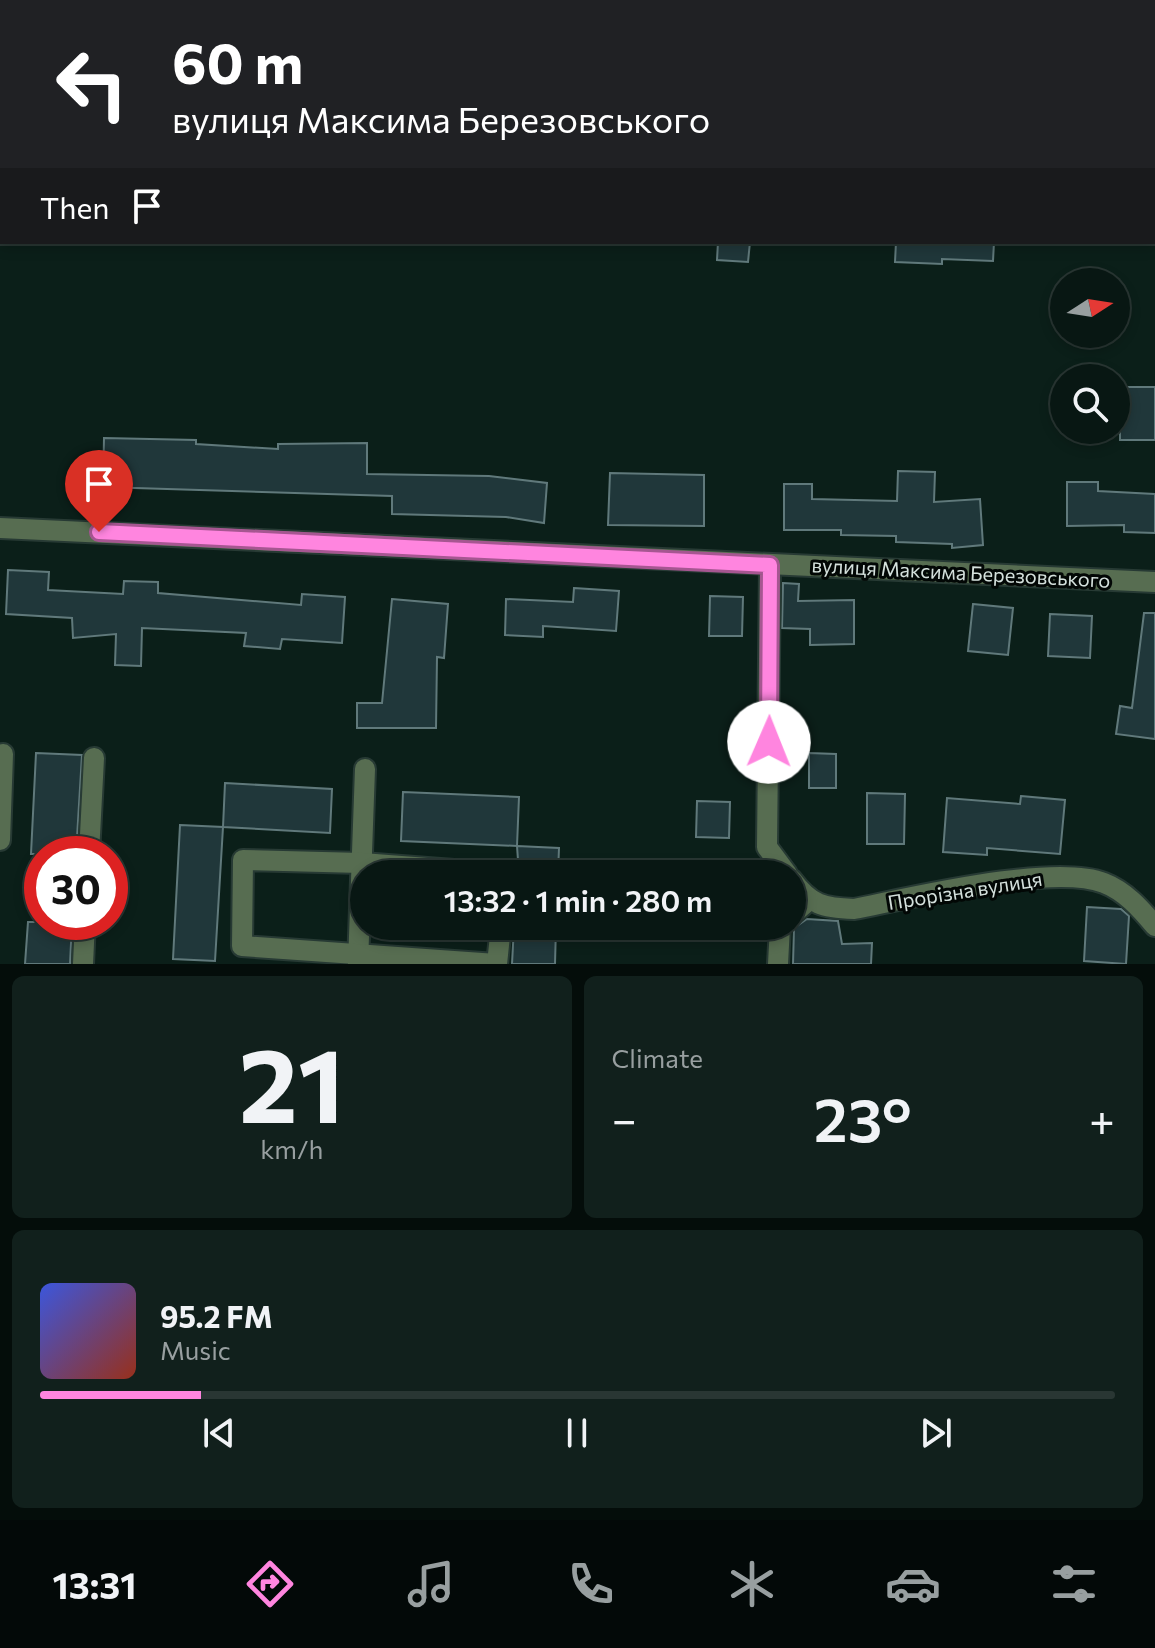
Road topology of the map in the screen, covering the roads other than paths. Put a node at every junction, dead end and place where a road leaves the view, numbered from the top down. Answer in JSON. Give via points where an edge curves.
{"nodes":[{"id":1,"x":0,"y":528,"type":"edge"},
{"id":2,"x":770,"y":565,"type":"junction"},
{"id":3,"x":1155,"y":582,"type":"edge"},
{"id":4,"x":3,"y":754,"type":"dead end"},
{"id":5,"x":94,"y":758,"type":"dead end"},
{"id":6,"x":365,"y":769,"type":"dead end"},
{"id":7,"x":90,"y":836,"type":"edge"},
{"id":8,"x":0,"y":840,"type":"edge"},
{"id":9,"x":362,"y":860,"type":"edge"},
{"id":10,"x":777,"y":860,"type":"edge"},
{"id":11,"x":350,"y":863,"type":"edge"},
{"id":12,"x":806,"y":908,"type":"edge"},
{"id":13,"x":1155,"y":926,"type":"edge"},
{"id":14,"x":84,"y":940,"type":"edge"},
{"id":15,"x":360,"y":940,"type":"edge"},
{"id":16,"x":500,"y":940,"type":"edge"},
{"id":17,"x":779,"y":940,"type":"edge"},
{"id":18,"x":359,"y":960,"type":"edge"},
{"id":19,"x":83,"y":964,"type":"edge"},
{"id":20,"x":497,"y":964,"type":"edge"},
{"id":21,"x":778,"y":964,"type":"edge"}],
"edges":[{"from":1,"to":2,"type":"street","name":"вулиця Максима Березовського"},
{"from":2,"to":3,"type":"street","name":"вулиця Максима Березовського"},
{"from":2,"to":10,"type":"street","via":[[767,847]]},
{"from":4,"to":8,"type":"street"},
{"from":5,"to":7,"type":"street"},
{"from":6,"to":9,"type":"street"},
{"from":11,"to":18,"type":"street","via":[[243,860],[242,946]]},
{"from":12,"to":13,"type":"street","name":"Прорізна вулиця","via":[[854,909],[1046,877],[1103,882],[1137,904]]},
{"from":14,"to":19,"type":"street"},
{"from":15,"to":18,"type":"street"},
{"from":16,"to":20,"type":"street"},
{"from":17,"to":21,"type":"street"},
{"from":18,"to":20,"type":"street"}]}
